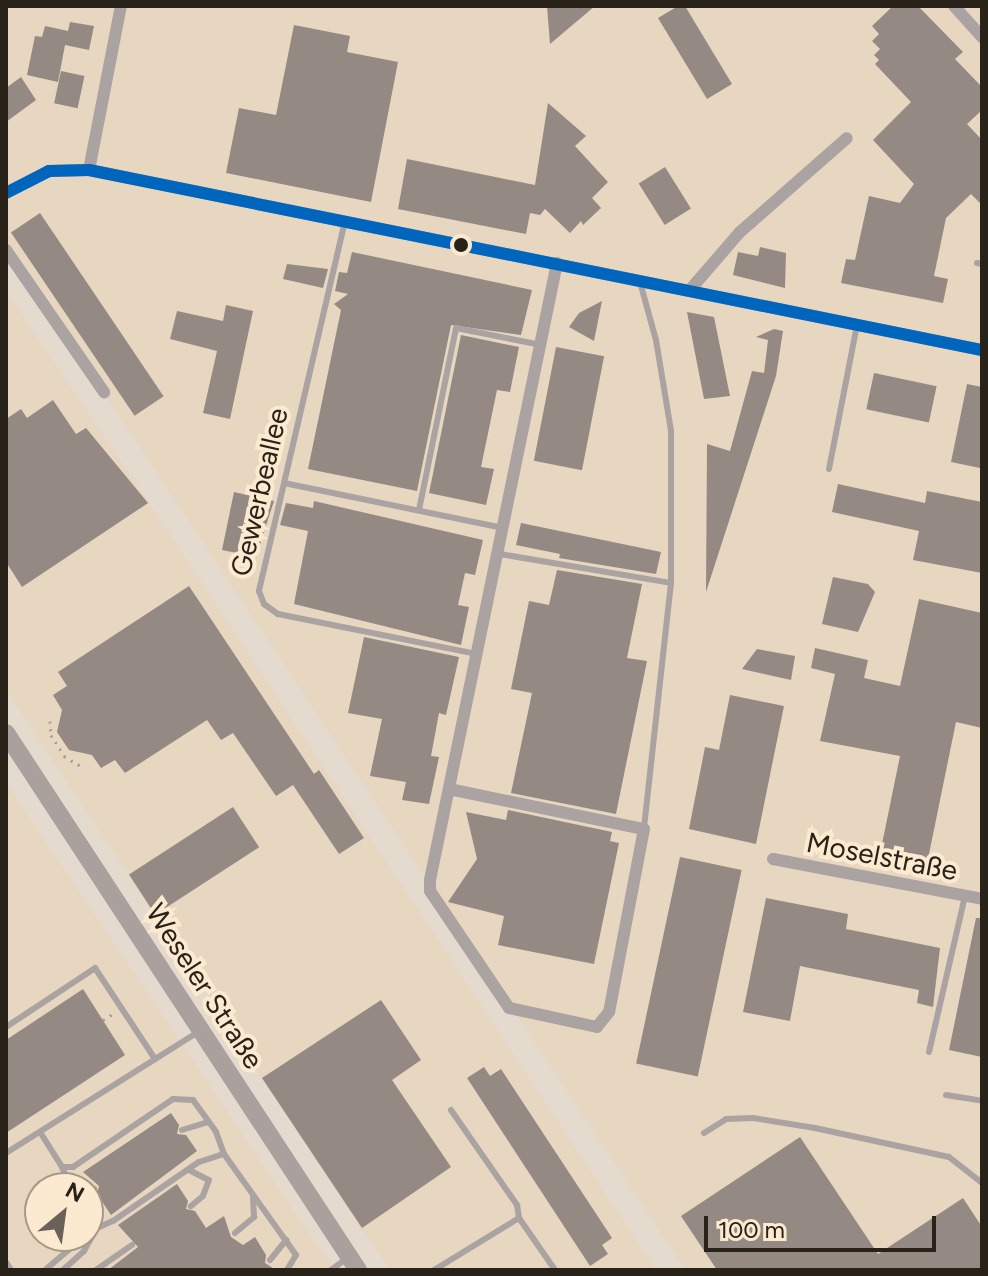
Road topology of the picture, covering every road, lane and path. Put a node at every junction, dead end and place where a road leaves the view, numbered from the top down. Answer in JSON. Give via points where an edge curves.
{"nodes":[{"id":1,"x":121,"y":6,"type":"edge"},
{"id":2,"x":954,"y":6,"type":"edge"},
{"id":3,"x":982,"y":37,"type":"edge"},
{"id":4,"x":847,"y":138,"type":"dead end"},
{"id":5,"x":89,"y":170,"type":"junction"},
{"id":6,"x":6,"y":193,"type":"edge"},
{"id":7,"x":345,"y":221,"type":"junction"},
{"id":8,"x":6,"y":250,"type":"edge"},
{"id":9,"x":557,"y":263,"type":"junction"},
{"id":10,"x":640,"y":282,"type":"junction"},
{"id":11,"x":689,"y":291,"type":"junction"},
{"id":12,"x":857,"y":325,"type":"junction"},
{"id":13,"x":541,"y":345,"type":"junction"},
{"id":14,"x":982,"y":350,"type":"edge"},
{"id":15,"x":104,"y":392,"type":"dead end"},
{"id":16,"x":829,"y":469,"type":"dead end"},
{"id":17,"x":284,"y":483,"type":"junction"},
{"id":18,"x":419,"y":510,"type":"junction"},
{"id":19,"x":505,"y":528,"type":"junction"},
{"id":20,"x":500,"y":554,"type":"junction"},
{"id":21,"x":671,"y":583,"type":"junction"},
{"id":22,"x":477,"y":654,"type":"junction"},
{"id":23,"x":50,"y":721,"type":"dead end"},
{"id":24,"x":6,"y":733,"type":"edge"},
{"id":25,"x":63,"y":741,"type":"dead end"},
{"id":26,"x":58,"y":745,"type":"junction"},
{"id":27,"x":82,"y":767,"type":"dead end"},
{"id":28,"x":449,"y":789,"type":"junction"},
{"id":29,"x":644,"y":829,"type":"junction"},
{"id":30,"x":773,"y":859,"type":"dead end"},
{"id":31,"x":965,"y":896,"type":"junction"},
{"id":32,"x":982,"y":899,"type":"edge"},
{"id":33,"x":6,"y":1027,"type":"edge"},
{"id":34,"x":201,"y":1030,"type":"junction"},
{"id":35,"x":929,"y":1052,"type":"dead end"},
{"id":36,"x":155,"y":1059,"type":"junction"},
{"id":37,"x":946,"y":1095,"type":"dead end"},
{"id":38,"x":982,"y":1101,"type":"edge"},
{"id":39,"x":451,"y":1110,"type":"dead end"},
{"id":40,"x":208,"y":1122,"type":"junction"},
{"id":41,"x":182,"y":1130,"type":"dead end"},
{"id":42,"x":40,"y":1132,"type":"junction"},
{"id":43,"x":704,"y":1133,"type":"dead end"},
{"id":44,"x":6,"y":1153,"type":"edge"},
{"id":45,"x":224,"y":1154,"type":"junction"},
{"id":46,"x":62,"y":1167,"type":"junction"},
{"id":47,"x":188,"y":1170,"type":"junction"},
{"id":48,"x":64,"y":1172,"type":"edge"},
{"id":49,"x":982,"y":1183,"type":"edge"},
{"id":50,"x":253,"y":1197,"type":"junction"},
{"id":51,"x":191,"y":1206,"type":"dead end"},
{"id":52,"x":519,"y":1218,"type":"junction"},
{"id":53,"x":104,"y":1224,"type":"edge"},
{"id":54,"x":235,"y":1233,"type":"dead end"},
{"id":55,"x":286,"y":1240,"type":"junction"},
{"id":56,"x":132,"y":1245,"type":"dead end"},
{"id":57,"x":67,"y":1252,"type":"edge"},
{"id":58,"x":83,"y":1252,"type":"edge"},
{"id":59,"x":270,"y":1260,"type":"dead end"},
{"id":60,"x":6,"y":1262,"type":"edge"},
{"id":61,"x":354,"y":1264,"type":"edge"},
{"id":62,"x":11,"y":1270,"type":"edge"},
{"id":63,"x":45,"y":1270,"type":"edge"},
{"id":64,"x":63,"y":1270,"type":"edge"},
{"id":65,"x":96,"y":1270,"type":"edge"},
{"id":66,"x":287,"y":1270,"type":"edge"},
{"id":67,"x":331,"y":1270,"type":"edge"},
{"id":68,"x":434,"y":1270,"type":"edge"},
{"id":69,"x":555,"y":1270,"type":"edge"}],
"edges":[{"from":1,"to":5,"type":"street"},
{"from":2,"to":3,"type":"street"},
{"from":4,"to":11,"type":"street","via":[[740,232]]},
{"from":5,"to":6,"type":"street","via":[[49,171]]},
{"from":5,"to":7,"type":"street"},
{"from":7,"to":9,"type":"street"},
{"from":7,"to":17,"type":"lane","name":"Gewerbeallee"},
{"from":8,"to":15,"type":"street"},
{"from":9,"to":10,"type":"street"},
{"from":9,"to":13,"type":"street"},
{"from":10,"to":11,"type":"street"},
{"from":10,"to":21,"type":"lane","via":[[671,431]]},
{"from":11,"to":12,"type":"street"},
{"from":12,"to":14,"type":"street"},
{"from":12,"to":16,"type":"lane"},
{"from":13,"to":18,"type":"lane","via":[[456,328]]},
{"from":13,"to":19,"type":"street"},
{"from":17,"to":18,"type":"lane"},
{"from":17,"to":22,"type":"lane","name":"Gewerbeallee","via":[[259,591],[264,604],[278,614]]},
{"from":18,"to":19,"type":"lane"},
{"from":19,"to":20,"type":"street"},
{"from":20,"to":21,"type":"lane"},
{"from":20,"to":22,"type":"street"},
{"from":21,"to":29,"type":"lane"},
{"from":22,"to":28,"type":"street"},
{"from":23,"to":26,"type":"path"},
{"from":24,"to":34,"type":"main road","name":"Weseler Straße"},
{"from":25,"to":26,"type":"path"},
{"from":26,"to":27,"type":"path"},
{"from":28,"to":29,"type":"street"},
{"from":28,"to":29,"type":"street","via":[[430,880],[432,898],[502,1001],[538,1016],[597,1027],[604,1022]]},
{"from":30,"to":31,"type":"street","name":"Moselstraße"},
{"from":31,"to":32,"type":"street","name":"Moselstraße"},
{"from":31,"to":35,"type":"lane"},
{"from":33,"to":36,"type":"lane","via":[[95,968]]},
{"from":34,"to":36,"type":"lane"},
{"from":34,"to":61,"type":"main road","name":"Weseler Straße"},
{"from":36,"to":42,"type":"lane"},
{"from":37,"to":38,"type":"lane"},
{"from":39,"to":52,"type":"lane","via":[[517,1205]]},
{"from":40,"to":41,"type":"lane"},
{"from":40,"to":45,"type":"lane"},
{"from":40,"to":46,"type":"lane","via":[[193,1100],[173,1099],[73,1167]]},
{"from":42,"to":44,"type":"lane"},
{"from":42,"to":46,"type":"lane"},
{"from":43,"to":49,"type":"lane","via":[[726,1119],[815,1128],[949,1157]]},
{"from":45,"to":47,"type":"lane"},
{"from":45,"to":50,"type":"lane"},
{"from":46,"to":48,"type":"lane"},
{"from":47,"to":51,"type":"lane","via":[[209,1180],[203,1196]]},
{"from":47,"to":53,"type":"lane"},
{"from":50,"to":54,"type":"lane","via":[[254,1217]]},
{"from":50,"to":55,"type":"lane"},
{"from":52,"to":68,"type":"lane"},
{"from":52,"to":69,"type":"lane"},
{"from":55,"to":59,"type":"lane"},
{"from":55,"to":66,"type":"lane","via":[[296,1255]]},
{"from":56,"to":65,"type":"lane"},
{"from":57,"to":63,"type":"lane"},
{"from":58,"to":64,"type":"lane"},
{"from":60,"to":62,"type":"lane"},
{"from":61,"to":67,"type":"lane"}]}
